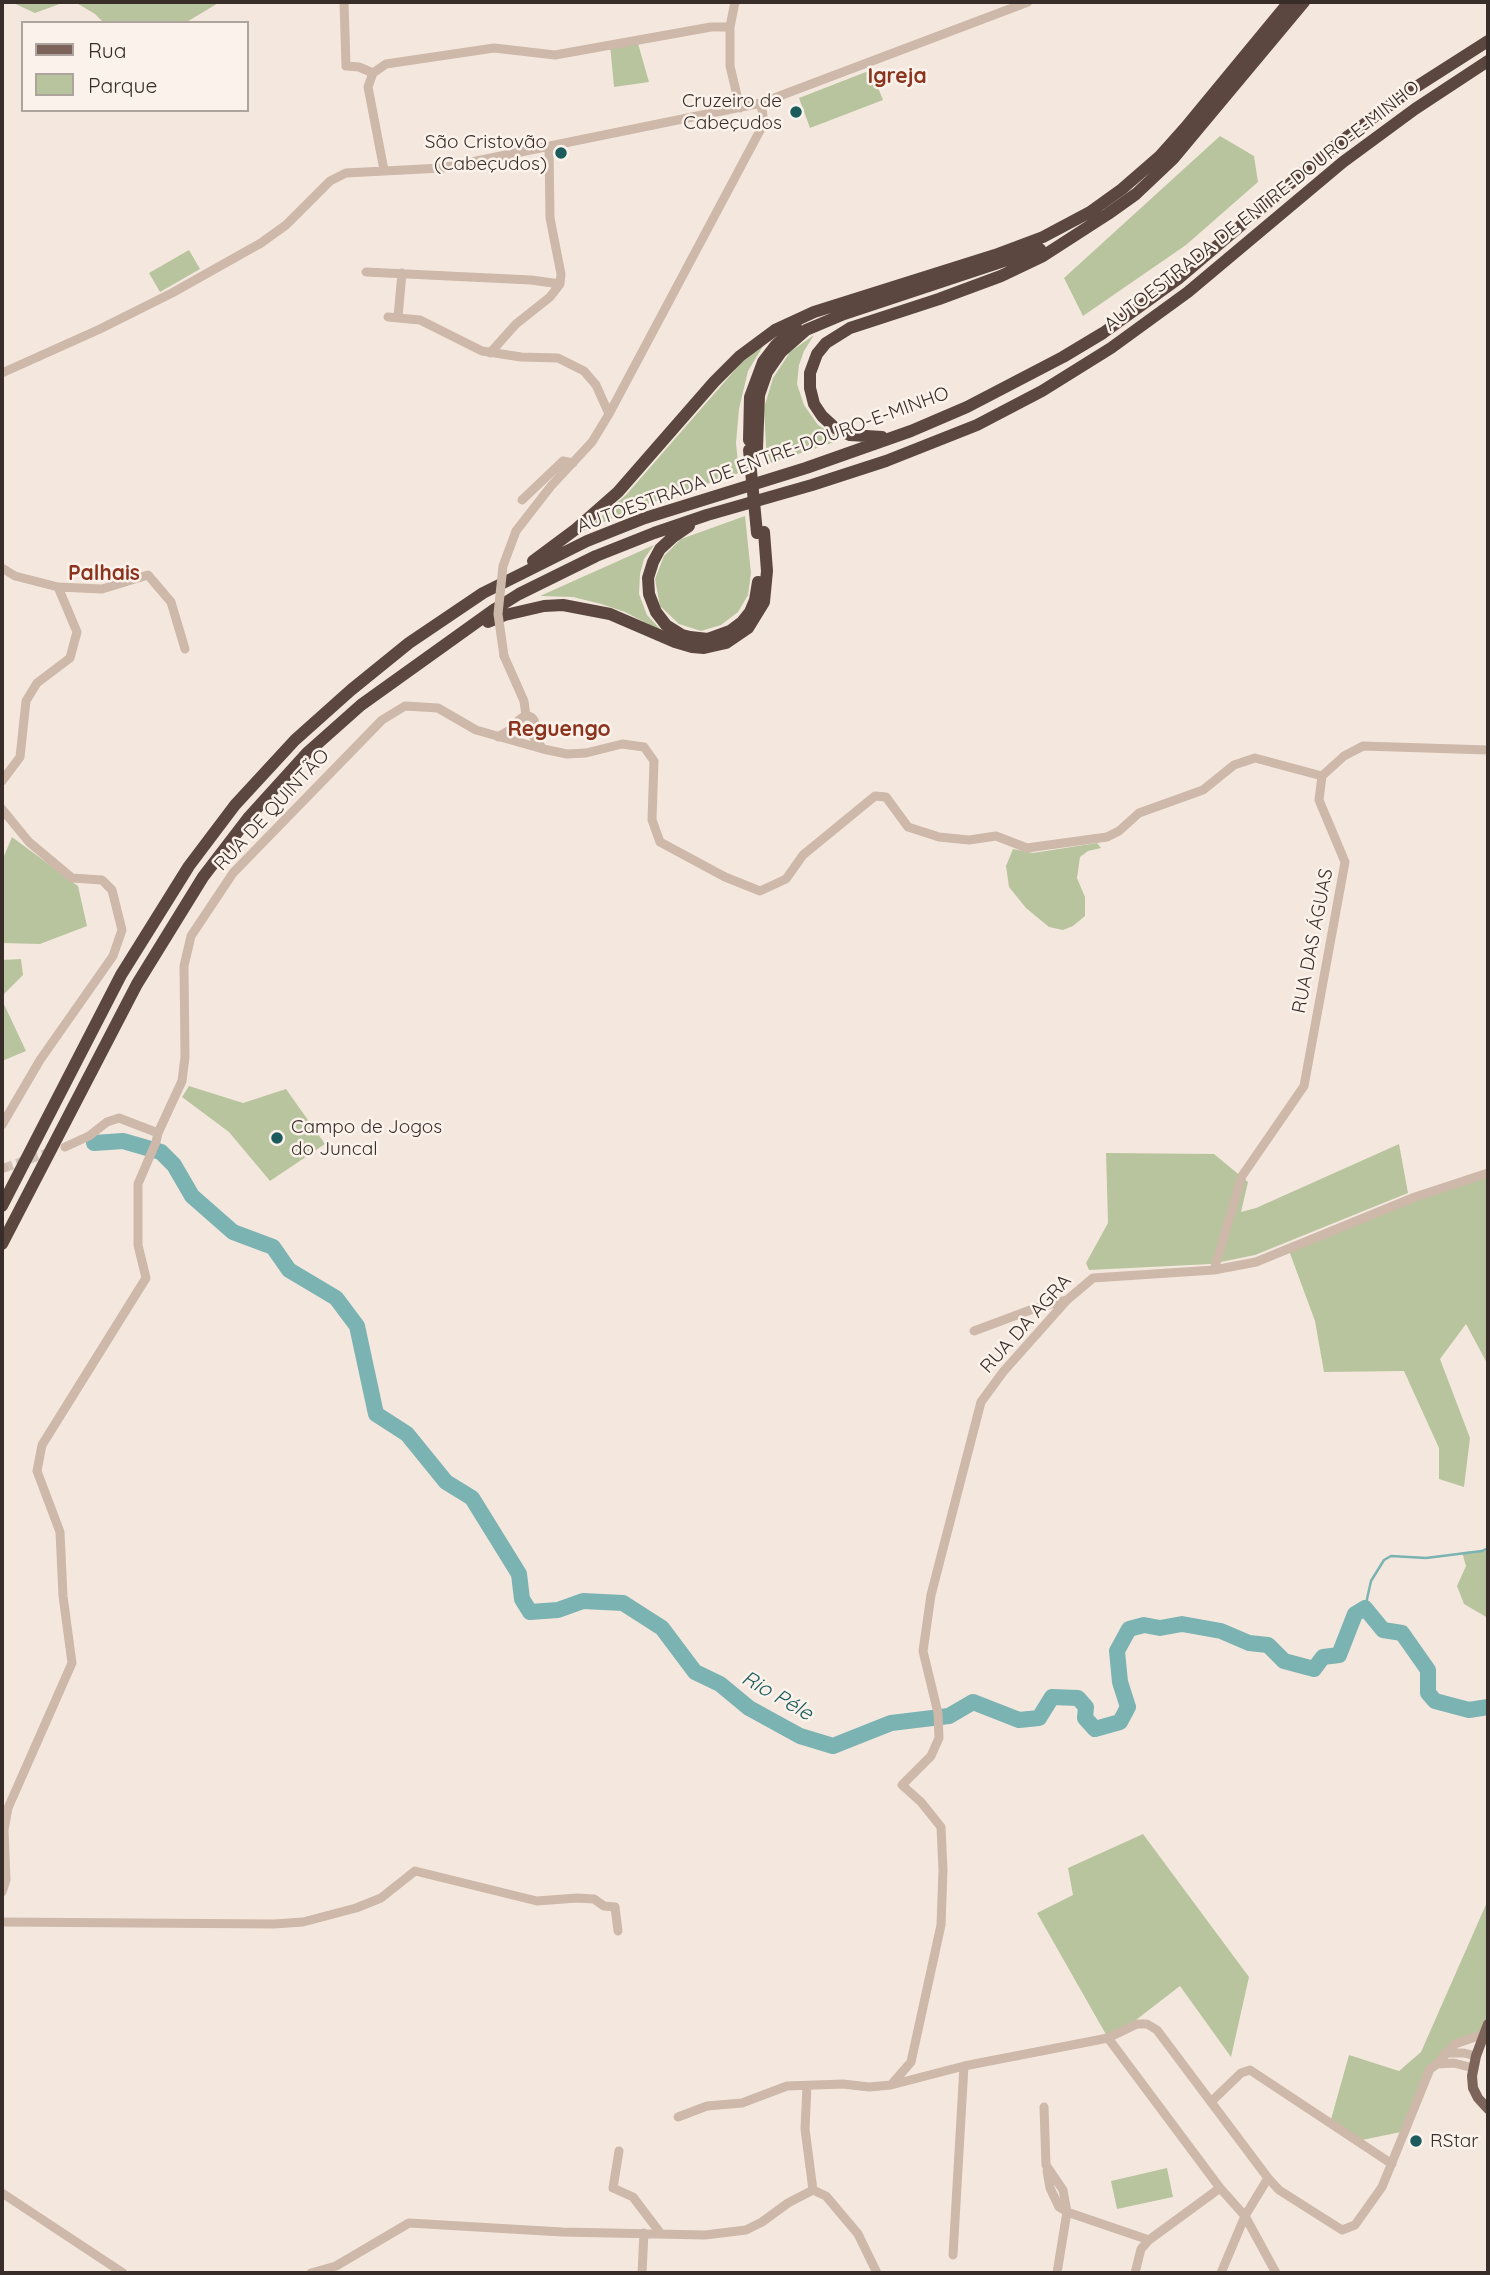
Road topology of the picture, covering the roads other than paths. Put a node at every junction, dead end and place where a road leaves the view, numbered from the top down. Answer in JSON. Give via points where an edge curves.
{"nodes":[{"id":1,"x":344,"y":2,"type":"edge"},
{"id":2,"x":735,"y":2,"type":"edge"},
{"id":3,"x":1028,"y":2,"type":"edge"},
{"id":4,"x":1289,"y":2,"type":"edge"},
{"id":5,"x":1304,"y":2,"type":"edge"},
{"id":6,"x":1008,"y":6,"type":"edge"},
{"id":7,"x":730,"y":27,"type":"junction"},
{"id":8,"x":1488,"y":41,"type":"edge"},
{"id":9,"x":1488,"y":61,"type":"edge"},
{"id":10,"x":373,"y":73,"type":"junction"},
{"id":11,"x":761,"y":103,"type":"junction"},
{"id":12,"x":740,"y":108,"type":"junction"},
{"id":13,"x":549,"y":147,"type":"junction"},
{"id":14,"x":384,"y":170,"type":"junction"},
{"id":15,"x":1108,"y":214,"type":"junction"},
{"id":16,"x":366,"y":272,"type":"dead end"},
{"id":17,"x":402,"y":273,"type":"junction"},
{"id":18,"x":560,"y":284,"type":"junction"},
{"id":19,"x":863,"y":296,"type":"junction"},
{"id":20,"x":490,"y":353,"type":"junction"},
{"id":21,"x":2,"y":373,"type":"edge"},
{"id":22,"x":609,"y":414,"type":"junction"},
{"id":23,"x":893,"y":438,"type":"junction"},
{"id":24,"x":753,"y":449,"type":"junction"},
{"id":25,"x":573,"y":463,"type":"junction"},
{"id":26,"x":522,"y":500,"type":"dead end"},
{"id":27,"x":707,"y":515,"type":"junction"},
{"id":28,"x":760,"y":533,"type":"junction"},
{"id":29,"x":2,"y":568,"type":"edge"},
{"id":30,"x":508,"y":580,"type":"junction"},
{"id":31,"x":58,"y":587,"type":"junction"},
{"id":32,"x":464,"y":631,"type":"junction"},
{"id":33,"x":185,"y":649,"type":"dead end"},
{"id":34,"x":523,"y":718,"type":"junction"},
{"id":35,"x":498,"y":737,"type":"junction"},
{"id":36,"x":543,"y":749,"type":"junction"},
{"id":37,"x":1488,"y":750,"type":"edge"},
{"id":38,"x":1322,"y":776,"type":"junction"},
{"id":39,"x":2,"y":781,"type":"edge"},
{"id":40,"x":2,"y":809,"type":"edge"},
{"id":41,"x":2,"y":1125,"type":"edge"},
{"id":42,"x":157,"y":1138,"type":"junction"},
{"id":43,"x":65,"y":1147,"type":"dead end"},
{"id":44,"x":1488,"y":1173,"type":"edge"},
{"id":45,"x":2,"y":1206,"type":"edge"},
{"id":46,"x":2,"y":1244,"type":"edge"},
{"id":47,"x":1214,"y":1270,"type":"junction"},
{"id":48,"x":1067,"y":1300,"type":"junction"},
{"id":49,"x":974,"y":1331,"type":"dead end"},
{"id":50,"x":3,"y":1830,"type":"edge"},
{"id":51,"x":4,"y":1857,"type":"edge"},
{"id":52,"x":2,"y":1892,"type":"edge"},
{"id":53,"x":2,"y":1923,"type":"edge"},
{"id":54,"x":618,"y":1931,"type":"dead end"},
{"id":55,"x":1486,"y":2029,"type":"edge"},
{"id":56,"x":1108,"y":2038,"type":"junction"},
{"id":57,"x":1445,"y":2053,"type":"junction"},
{"id":58,"x":1476,"y":2056,"type":"junction"},
{"id":59,"x":1437,"y":2064,"type":"junction"},
{"id":60,"x":964,"y":2067,"type":"junction"},
{"id":61,"x":1473,"y":2068,"type":"junction"},
{"id":62,"x":891,"y":2085,"type":"junction"},
{"id":63,"x":807,"y":2086,"type":"junction"},
{"id":64,"x":1212,"y":2101,"type":"junction"},
{"id":65,"x":1044,"y":2107,"type":"dead end"},
{"id":66,"x":1488,"y":2109,"type":"edge"},
{"id":67,"x":678,"y":2117,"type":"dead end"},
{"id":68,"x":620,"y":2151,"type":"dead end"},
{"id":69,"x":1392,"y":2164,"type":"junction"},
{"id":70,"x":1268,"y":2178,"type":"junction"},
{"id":71,"x":1220,"y":2188,"type":"junction"},
{"id":72,"x":813,"y":2190,"type":"junction"},
{"id":73,"x":2,"y":2193,"type":"edge"},
{"id":74,"x":1067,"y":2212,"type":"junction"},
{"id":75,"x":1245,"y":2216,"type":"junction"},
{"id":76,"x":644,"y":2233,"type":"junction"},
{"id":77,"x":661,"y":2234,"type":"junction"},
{"id":78,"x":1149,"y":2240,"type":"junction"},
{"id":79,"x":953,"y":2255,"type":"dead end"},
{"id":80,"x":123,"y":2273,"type":"edge"},
{"id":81,"x":311,"y":2273,"type":"edge"},
{"id":82,"x":642,"y":2273,"type":"edge"},
{"id":83,"x":877,"y":2273,"type":"edge"},
{"id":84,"x":1058,"y":2273,"type":"edge"},
{"id":85,"x":1135,"y":2273,"type":"edge"},
{"id":86,"x":1221,"y":2273,"type":"edge"},
{"id":87,"x":1276,"y":2273,"type":"edge"}],
"edges":[{"from":1,"to":10,"type":"street","via":[[346,66]]},
{"from":2,"to":7,"type":"street"},
{"from":3,"to":6,"type":"street"},
{"from":4,"to":19,"type":"highway","via":[[1160,156],[1122,190],[1043,237]]},
{"from":5,"to":15,"type":"highway","via":[[1173,159]]},
{"from":6,"to":11,"type":"street"},
{"from":7,"to":10,"type":"street","via":[[555,55],[494,48],[386,64]]},
{"from":7,"to":12,"type":"street","via":[[730,66]]},
{"from":8,"to":23,"type":"highway","name":"AUTOESTRADA DE ENTRE-DOURO-E-MINHO","via":[[1405,94],[1332,149],[1178,279],[1103,333],[1001,391]]},
{"from":9,"to":27,"type":"highway","name":"AUTOESTRADA DE ENTRE-DOURO-E-MINHO","via":[[1343,162],[1188,292],[1042,391],[977,425],[886,461]]},
{"from":10,"to":14,"type":"street","via":[[368,87]]},
{"from":11,"to":12,"type":"street"},
{"from":11,"to":22,"type":"street","via":[[764,123]]},
{"from":12,"to":13,"type":"street"},
{"from":13,"to":14,"type":"street","via":[[442,168]]},
{"from":13,"to":18,"type":"street","via":[[550,218]]},
{"from":14,"to":21,"type":"street","via":[[346,173],[330,181],[261,243],[172,293]]},
{"from":15,"to":23,"type":"highway","via":[[1043,256],[1001,276],[850,328],[826,343],[810,373],[814,404],[822,416],[850,435]]},
{"from":15,"to":24,"type":"highway","via":[[1069,237],[1016,259],[806,330],[767,372],[759,395]]},
{"from":16,"to":17,"type":"street"},
{"from":17,"to":18,"type":"street"},
{"from":17,"to":20,"type":"street","via":[[393,317],[419,320]]},
{"from":18,"to":20,"type":"street"},
{"from":19,"to":24,"type":"highway","via":[[789,331],[763,362],[750,397]]},
{"from":19,"to":30,"type":"highway","via":[[775,330],[740,356],[618,492]]},
{"from":20,"to":22,"type":"street","via":[[567,362],[596,385]]},
{"from":22,"to":25,"type":"street"},
{"from":23,"to":30,"type":"highway","name":"AUTOESTRADA DE ENTRE-DOURO-E-MINHO","via":[[645,517]]},
{"from":24,"to":28,"type":"highway"},
{"from":25,"to":26,"type":"street","via":[[564,461]]},
{"from":25,"to":34,"type":"street","bridge":true,"via":[[516,531],[503,566],[498,614],[504,656],[524,701]]},
{"from":27,"to":28,"type":"highway","via":[[660,550],[648,578],[656,612],[682,635],[716,637],[750,612],[759,577]]},
{"from":27,"to":32,"type":"highway","name":"AUTOESTRADA DE ENTRE-DOURO-E-MINHO","via":[[596,556],[519,594]]},
{"from":28,"to":32,"type":"highway","via":[[767,571],[764,602],[748,628],[726,643],[692,647],[610,614],[563,605],[505,615]]},
{"from":29,"to":31,"type":"street"},
{"from":30,"to":45,"type":"highway","name":"AUTOESTRADA DE ENTRE-DOURO-E-MINHO","via":[[444,618],[351,690],[295,740],[235,806],[189,866],[121,975]]},
{"from":31,"to":33,"type":"street","via":[[102,589],[148,575],[171,602]]},
{"from":31,"to":39,"type":"street","via":[[77,632],[70,657],[37,683],[26,701],[20,757]]},
{"from":32,"to":46,"type":"highway","name":"AUTOESTRADA DE ENTRE-DOURO-E-MINHO","via":[[360,705],[307,753],[203,877],[137,984]]},
{"from":34,"to":35,"type":"street"},
{"from":34,"to":36,"type":"street","via":[[531,717],[535,723],[529,731]]},
{"from":35,"to":36,"type":"street","name":"RUA DE QUINTÃO"},
{"from":35,"to":42,"type":"street","name":"RUA DE QUINTÃO","via":[[438,708],[405,706],[382,720],[233,873],[191,936],[184,965],[186,1057],[182,1081]]},
{"from":36,"to":38,"type":"street","name":"RUA DE QUINTÃO","via":[[567,754],[622,744],[643,747],[654,761],[652,820],[660,842],[760,891],[786,879],[803,855],[875,796],[886,797],[908,827],[939,837],[969,840],[996,836],[1027,848],[1107,837],[1139,813],[1203,790],[1234,765],[1255,758]]},
{"from":37,"to":38,"type":"street","via":[[1363,746],[1344,755]]},
{"from":38,"to":47,"type":"street","name":"RUA DAS ÁGUAS","via":[[1319,800],[1345,862],[1304,1086],[1242,1176]]},
{"from":40,"to":41,"type":"street","via":[[29,842],[72,878],[102,880],[112,890],[122,930],[113,956],[40,1060]]},
{"from":42,"to":43,"type":"street","via":[[119,1118]]},
{"from":42,"to":50,"type":"street","name":"RUA DE QUINTÃO","via":[[138,1184],[138,1245],[146,1278],[43,1445],[37,1471],[60,1532],[72,1663],[8,1808]]},
{"from":44,"to":47,"type":"street","name":"RUA DA AGRA","via":[[1415,1196],[1256,1262]]},
{"from":47,"to":48,"type":"street","name":"RUA DA AGRA","via":[[1093,1278]]},
{"from":48,"to":49,"type":"street"},
{"from":48,"to":62,"type":"street","name":"RUA DA AGRA","via":[[981,1402],[931,1595],[923,1651],[938,1713],[939,1738],[931,1756],[902,1785],[941,1827],[942,1924],[911,2062]]},
{"from":50,"to":51,"type":"street","name":"RUA DE QUINTÃO"},
{"from":51,"to":52,"type":"street","name":"RUA DE QUINTÃO"},
{"from":53,"to":54,"type":"street","via":[[303,1922],[381,1898],[415,1871],[537,1901],[594,1899],[615,1907]]},
{"from":55,"to":57,"type":"street"},
{"from":55,"to":58,"type":"main road"},
{"from":56,"to":60,"type":"street"},
{"from":56,"to":64,"type":"street","via":[[1137,2024],[1157,2030]]},
{"from":56,"to":71,"type":"street"},
{"from":57,"to":58,"type":"street"},
{"from":57,"to":59,"type":"street"},
{"from":58,"to":61,"type":"main road"},
{"from":59,"to":61,"type":"street"},
{"from":59,"to":69,"type":"street","via":[[1430,2069]]},
{"from":60,"to":62,"type":"street"},
{"from":60,"to":79,"type":"street"},
{"from":61,"to":66,"type":"main road","via":[[1473,2088]]},
{"from":62,"to":63,"type":"street"},
{"from":63,"to":67,"type":"street","via":[[787,2086],[741,2103],[707,2106]]},
{"from":63,"to":72,"type":"street","via":[[805,2129]]},
{"from":64,"to":69,"type":"street","via":[[1250,2070]]},
{"from":64,"to":70,"type":"street"},
{"from":65,"to":74,"type":"street","via":[[1046,2165],[1063,2190]]},
{"from":68,"to":77,"type":"street","via":[[613,2188],[633,2197]]},
{"from":69,"to":70,"type":"street","via":[[1355,2225],[1342,2230]]},
{"from":70,"to":75,"type":"street"},
{"from":71,"to":75,"type":"street"},
{"from":71,"to":78,"type":"street"},
{"from":72,"to":77,"type":"street","via":[[746,2230]]},
{"from":72,"to":83,"type":"street","via":[[826,2196],[858,2234]]},
{"from":73,"to":80,"type":"street"},
{"from":74,"to":78,"type":"street"},
{"from":74,"to":84,"type":"street"},
{"from":75,"to":86,"type":"street"},
{"from":75,"to":87,"type":"street"},
{"from":76,"to":77,"type":"street"},
{"from":76,"to":81,"type":"street","via":[[409,2223],[336,2266]]},
{"from":76,"to":82,"type":"street"},
{"from":78,"to":85,"type":"street","via":[[1141,2249]]}]}
